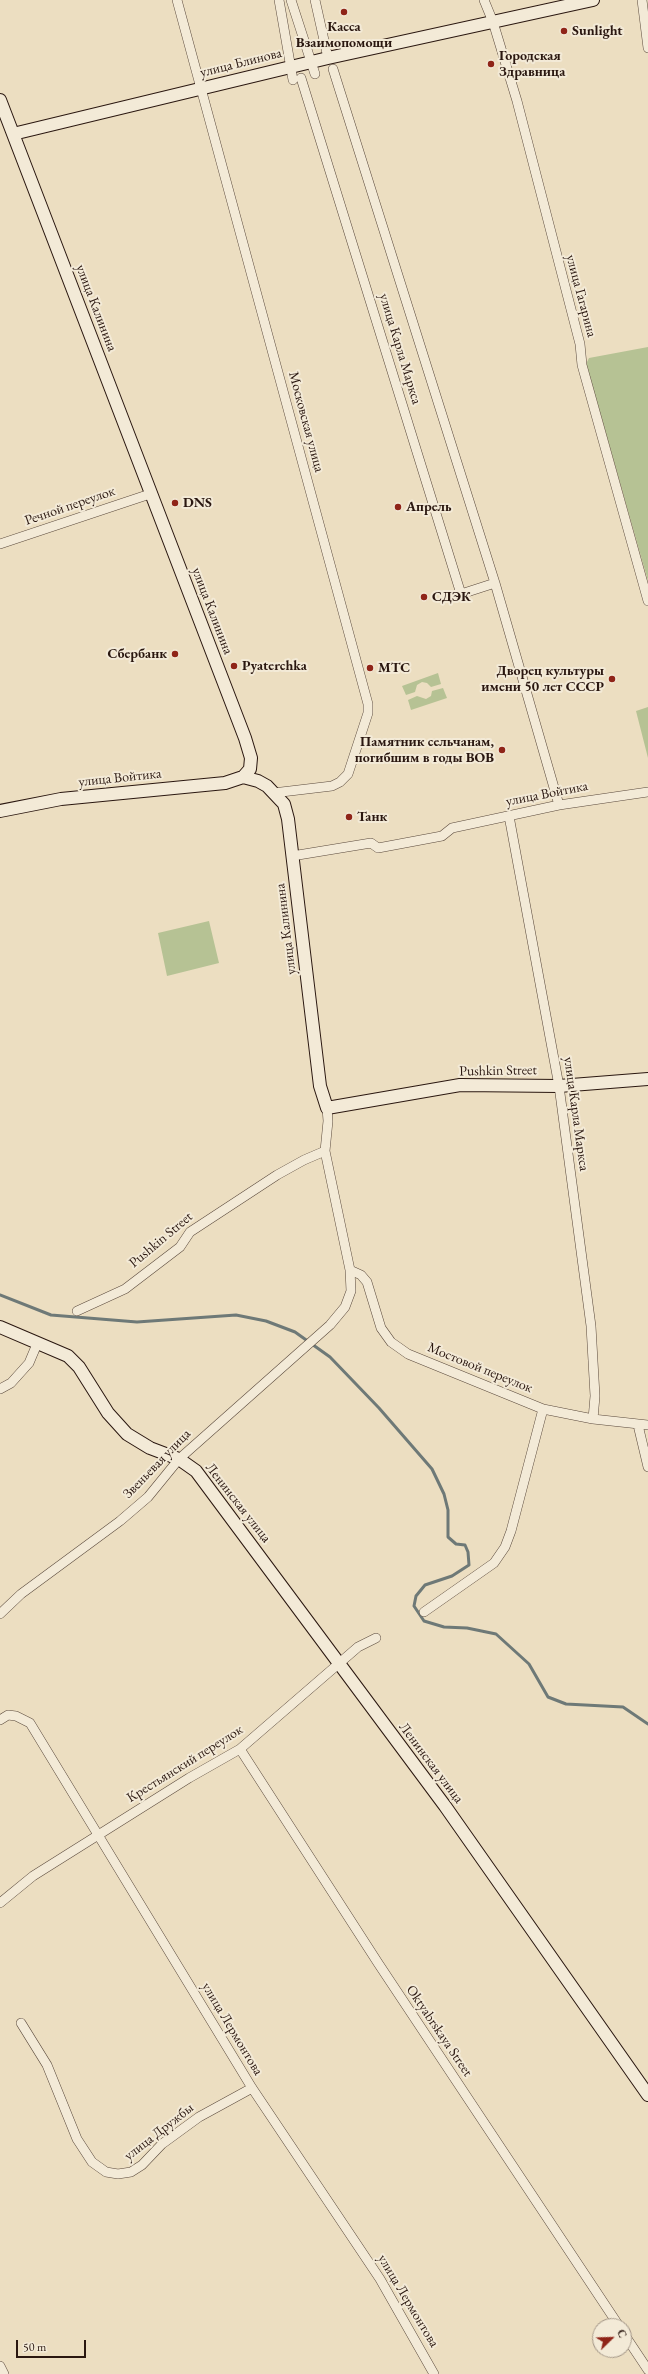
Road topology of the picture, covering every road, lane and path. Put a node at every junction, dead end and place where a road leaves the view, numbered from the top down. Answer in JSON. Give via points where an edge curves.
{"nodes":[{"id":1,"x":178,"y":0,"type":"edge"},
{"id":2,"x":278,"y":0,"type":"edge"},
{"id":3,"x":292,"y":0,"type":"edge"},
{"id":4,"x":315,"y":0,"type":"edge"},
{"id":5,"x":484,"y":0,"type":"edge"},
{"id":6,"x":593,"y":0,"type":"edge"},
{"id":7,"x":642,"y":0,"type":"edge"},
{"id":8,"x":548,"y":5,"type":"edge"},
{"id":9,"x":493,"y":22,"type":"junction"},
{"id":10,"x":648,"y":48,"type":"edge"},
{"id":11,"x":311,"y":62,"type":"junction"},
{"id":12,"x":330,"y":63,"type":"junction"},
{"id":13,"x":290,"y":67,"type":"junction"},
{"id":14,"x":315,"y":74,"type":"dead end"},
{"id":15,"x":202,"y":88,"type":"junction"},
{"id":16,"x":0,"y":100,"type":"edge"},
{"id":17,"x":13,"y":134,"type":"junction"},
{"id":18,"x":150,"y":494,"type":"junction"},
{"id":19,"x":0,"y":544,"type":"edge"},
{"id":20,"x":495,"y":583,"type":"junction"},
{"id":21,"x":648,"y":601,"type":"edge"},
{"id":22,"x":243,"y":777,"type":"junction"},
{"id":23,"x":648,"y":792,"type":"edge"},
{"id":24,"x":273,"y":793,"type":"junction"},
{"id":25,"x":559,"y":805,"type":"junction"},
{"id":26,"x":0,"y":811,"type":"edge"},
{"id":27,"x":509,"y":816,"type":"junction"},
{"id":28,"x":292,"y":856,"type":"junction"},
{"id":29,"x":648,"y":1079,"type":"edge"},
{"id":30,"x":559,"y":1086,"type":"junction"},
{"id":31,"x":326,"y":1108,"type":"junction"},
{"id":32,"x":325,"y":1151,"type":"junction"},
{"id":33,"x":350,"y":1270,"type":"junction"},
{"id":34,"x":77,"y":1311,"type":"dead end"},
{"id":35,"x":0,"y":1327,"type":"edge"},
{"id":36,"x":321,"y":1333,"type":"joint"},
{"id":37,"x":37,"y":1344,"type":"junction"},
{"id":38,"x":0,"y":1389,"type":"edge"},
{"id":39,"x":543,"y":1409,"type":"junction"},
{"id":40,"x":593,"y":1419,"type":"junction"},
{"id":41,"x":638,"y":1425,"type":"junction"},
{"id":42,"x":648,"y":1425,"type":"edge"},
{"id":43,"x":179,"y":1459,"type":"junction"},
{"id":44,"x":648,"y":1467,"type":"edge"},
{"id":45,"x":424,"y":1612,"type":"dead end"},
{"id":46,"x":0,"y":1614,"type":"edge"},
{"id":47,"x":376,"y":1638,"type":"dead end"},
{"id":48,"x":339,"y":1664,"type":"junction"},
{"id":49,"x":0,"y":1720,"type":"edge"},
{"id":50,"x":240,"y":1749,"type":"junction"},
{"id":51,"x":98,"y":1836,"type":"junction"},
{"id":52,"x":0,"y":1903,"type":"edge"},
{"id":53,"x":21,"y":2023,"type":"dead end"},
{"id":54,"x":252,"y":2088,"type":"junction"},
{"id":55,"x":648,"y":2095,"type":"edge"},
{"id":56,"x":614,"y":2318,"type":"edge"},
{"id":57,"x":632,"y":2346,"type":"edge"},
{"id":58,"x":0,"y":2366,"type":"edge"},
{"id":59,"x":648,"y":2370,"type":"edge"},
{"id":60,"x":4,"y":2374,"type":"edge"},
{"id":61,"x":434,"y":2374,"type":"edge"}],
"edges":[{"from":1,"to":15,"type":"street","name":"Московская улица"},
{"from":2,"to":13,"type":"street","name":"улица Карла Маркса"},
{"from":3,"to":11,"type":"street"},
{"from":4,"to":12,"type":"street","name":"улица Карла Маркса"},
{"from":5,"to":9,"type":"street","name":"улица Гагарина"},
{"from":6,"to":8,"type":"main road","name":"улица Блинова"},
{"from":7,"to":10,"type":"street"},
{"from":8,"to":9,"type":"main road","name":"улица Блинова"},
{"from":9,"to":12,"type":"main road","name":"улица Блинова"},
{"from":9,"to":21,"type":"street","name":"улица Гагарина","via":[[517,100],[585,373]]},
{"from":11,"to":12,"type":"main road","name":"улица Блинова"},
{"from":11,"to":13,"type":"main road","name":"улица Блинова"},
{"from":11,"to":14,"type":"street"},
{"from":12,"to":20,"type":"street","name":"улица Карла Маркса"},
{"from":13,"to":15,"type":"main road","name":"улица Блинова"},
{"from":13,"to":20,"type":"street","name":"улица Карла Маркса","via":[[297,79],[461,594]]},
{"from":15,"to":17,"type":"main road","name":"улица Блинова"},
{"from":15,"to":24,"type":"street","name":"Московская улица","via":[[252,282],[368,704],[368,713],[348,774],[340,782],[332,786]]},
{"from":16,"to":17,"type":"main road","name":"улица Калинина"},
{"from":17,"to":18,"type":"main road","name":"улица Калинина"},
{"from":18,"to":19,"type":"street","name":"Речной переулок"},
{"from":18,"to":22,"type":"main road","name":"улица Калинина","via":[[245,738],[251,758],[250,769]]},
{"from":20,"to":25,"type":"street","name":"улица Карла Маркса"},
{"from":22,"to":24,"type":"main road","name":"улица Калинина","via":[[258,781]]},
{"from":22,"to":26,"type":"main road","name":"улица Войтика","via":[[225,783],[61,799]]},
{"from":23,"to":25,"type":"street","name":"улица Войтика"},
{"from":24,"to":28,"type":"main road","name":"улица Калинина","via":[[284,804]]},
{"from":25,"to":27,"type":"street","name":"улица Войтика"},
{"from":27,"to":28,"type":"street","name":"улица Войтика","via":[[452,828],[442,836],[378,848],[371,843]]},
{"from":27,"to":30,"type":"street","name":"улица Карла Маркса"},
{"from":28,"to":31,"type":"main road","name":"улица Калинина","via":[[320,1086]]},
{"from":29,"to":30,"type":"main road","name":"Pushkin Street"},
{"from":30,"to":31,"type":"main road","name":"Pushkin Street","via":[[460,1085]]},
{"from":30,"to":40,"type":"street","name":"улица Карла Маркса","via":[[591,1326],[595,1396]]},
{"from":31,"to":32,"type":"street","name":"улица Калинина","via":[[328,1121]]},
{"from":32,"to":33,"type":"street","name":"улица Калинина"},
{"from":32,"to":34,"type":"street","name":"Pushkin Street","via":[[277,1175],[190,1232],[180,1247],[125,1289]]},
{"from":33,"to":36,"type":"street","name":"улица Калинина","via":[[351,1291],[345,1307]]},
{"from":33,"to":39,"type":"street","name":"Мостовой переулок","via":[[361,1275],[367,1282],[381,1328],[408,1354]]},
{"from":35,"to":37,"type":"main road","name":"Ленинская улица"},
{"from":36,"to":43,"type":"street","name":"Звеньевая улица"},
{"from":37,"to":38,"type":"street","via":[[29,1364]]},
{"from":37,"to":43,"type":"main road","name":"Ленинская улица","via":[[68,1356],[79,1367],[108,1413],[127,1434],[150,1448]]},
{"from":39,"to":40,"type":"street","name":"Мостовой переулок"},
{"from":39,"to":45,"type":"street","via":[[505,1547],[494,1563]]},
{"from":40,"to":41,"type":"street","name":"Мостовой переулок"},
{"from":41,"to":42,"type":"street","name":"Мостовой переулок"},
{"from":41,"to":44,"type":"street"},
{"from":43,"to":46,"type":"street","name":"Звеньевая улица","via":[[148,1497],[120,1521],[21,1594]]},
{"from":43,"to":48,"type":"main road","name":"Ленинская улица","via":[[196,1471],[212,1490]]},
{"from":47,"to":48,"type":"street","name":"Крестьянский переулок","via":[[358,1647]]},
{"from":48,"to":50,"type":"street","name":"Крестьянский переулок"},
{"from":48,"to":55,"type":"main road","name":"Ленинская улица","via":[[445,1806]]},
{"from":49,"to":51,"type":"street","name":"улица Лермонтова","via":[[8,1715],[30,1723]]},
{"from":50,"to":51,"type":"street","name":"Крестьянский переулок"},
{"from":50,"to":56,"type":"street","name":"Oktyabrskaya Street","via":[[378,1963]]},
{"from":51,"to":52,"type":"street","name":"Крестьянский переулок","via":[[33,1876]]},
{"from":51,"to":54,"type":"street","name":"улица Лермонтова"},
{"from":53,"to":54,"type":"street","name":"улица Дружбы","via":[[47,2065],[77,2138],[92,2162],[106,2172],[131,2172],[142,2165],[162,2144],[199,2117]]},
{"from":54,"to":61,"type":"street","name":"улица Лермонтова","via":[[380,2279]]},
{"from":57,"to":59,"type":"street"},
{"from":58,"to":60,"type":"street"}]}
